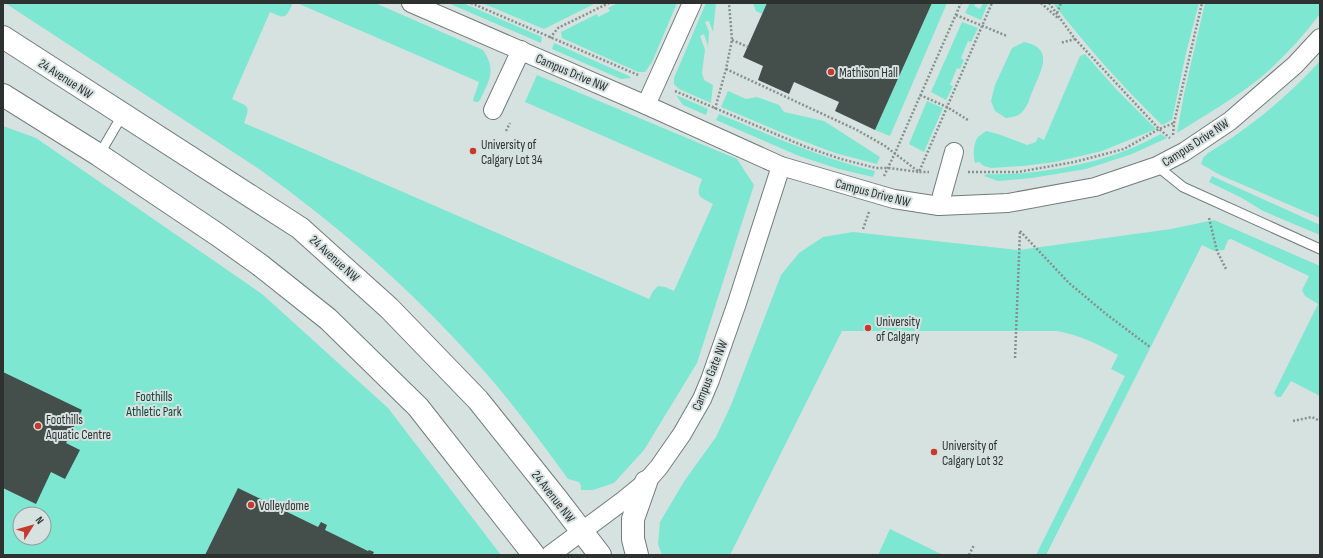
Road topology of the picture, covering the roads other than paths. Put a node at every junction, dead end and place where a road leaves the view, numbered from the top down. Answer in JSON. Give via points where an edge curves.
{"nodes":[{"id":1,"x":411,"y":3,"type":"edge"},
{"id":2,"x":692,"y":3,"type":"edge"},
{"id":3,"x":3,"y":37,"type":"edge"},
{"id":4,"x":1320,"y":38,"type":"edge"},
{"id":5,"x":520,"y":50,"type":"junction"},
{"id":6,"x":3,"y":95,"type":"edge"},
{"id":7,"x":646,"y":105,"type":"junction"},
{"id":8,"x":493,"y":110,"type":"dead end"},
{"id":9,"x":123,"y":114,"type":"junction"},
{"id":10,"x":954,"y":152,"type":"dead end"},
{"id":11,"x":99,"y":155,"type":"junction"},
{"id":12,"x":781,"y":166,"type":"junction"},
{"id":13,"x":1157,"y":166,"type":"junction"},
{"id":14,"x":939,"y":206,"type":"junction"},
{"id":15,"x":1320,"y":249,"type":"edge"},
{"id":16,"x":646,"y":482,"type":"junction"},
{"id":17,"x":582,"y":531,"type":"junction"},
{"id":18,"x":534,"y":555,"type":"edge"},
{"id":19,"x":550,"y":555,"type":"edge"},
{"id":20,"x":600,"y":555,"type":"edge"},
{"id":21,"x":637,"y":555,"type":"edge"}],
"edges":[{"from":1,"to":5,"type":"street","name":"Campus Drive NW"},
{"from":2,"to":7,"type":"street"},
{"from":3,"to":9,"type":"street","name":"24 Avenue NW"},
{"from":4,"to":13,"type":"street","name":"Campus Drive NW","via":[[1295,65],[1230,121],[1184,152]]},
{"from":5,"to":7,"type":"street","name":"Campus Drive NW"},
{"from":5,"to":8,"type":"street"},
{"from":6,"to":11,"type":"street"},
{"from":7,"to":12,"type":"street","name":"Campus Drive NW"},
{"from":9,"to":11,"type":"lane"},
{"from":9,"to":17,"type":"street","name":"24 Avenue NW","via":[[300,228],[390,308],[478,400]]},
{"from":10,"to":14,"type":"street"},
{"from":11,"to":18,"type":"street","via":[[260,265],[328,319],[418,407]]},
{"from":12,"to":14,"type":"street","name":"Campus Drive NW","via":[[894,199]]},
{"from":12,"to":16,"type":"street","name":"Campus Gate NW","via":[[737,303],[702,399],[682,434]]},
{"from":13,"to":14,"type":"street","name":"Campus Drive NW","via":[[1095,187],[1008,203]]},
{"from":13,"to":15,"type":"lane","via":[[1184,187]]},
{"from":16,"to":17,"type":"street","name":"Campus Gate NW"},
{"from":16,"to":21,"type":"street","via":[[633,519],[633,539]]},
{"from":17,"to":19,"type":"street","name":"Campus Gate NW"},
{"from":17,"to":20,"type":"street","name":"24 Avenue NW"}]}
